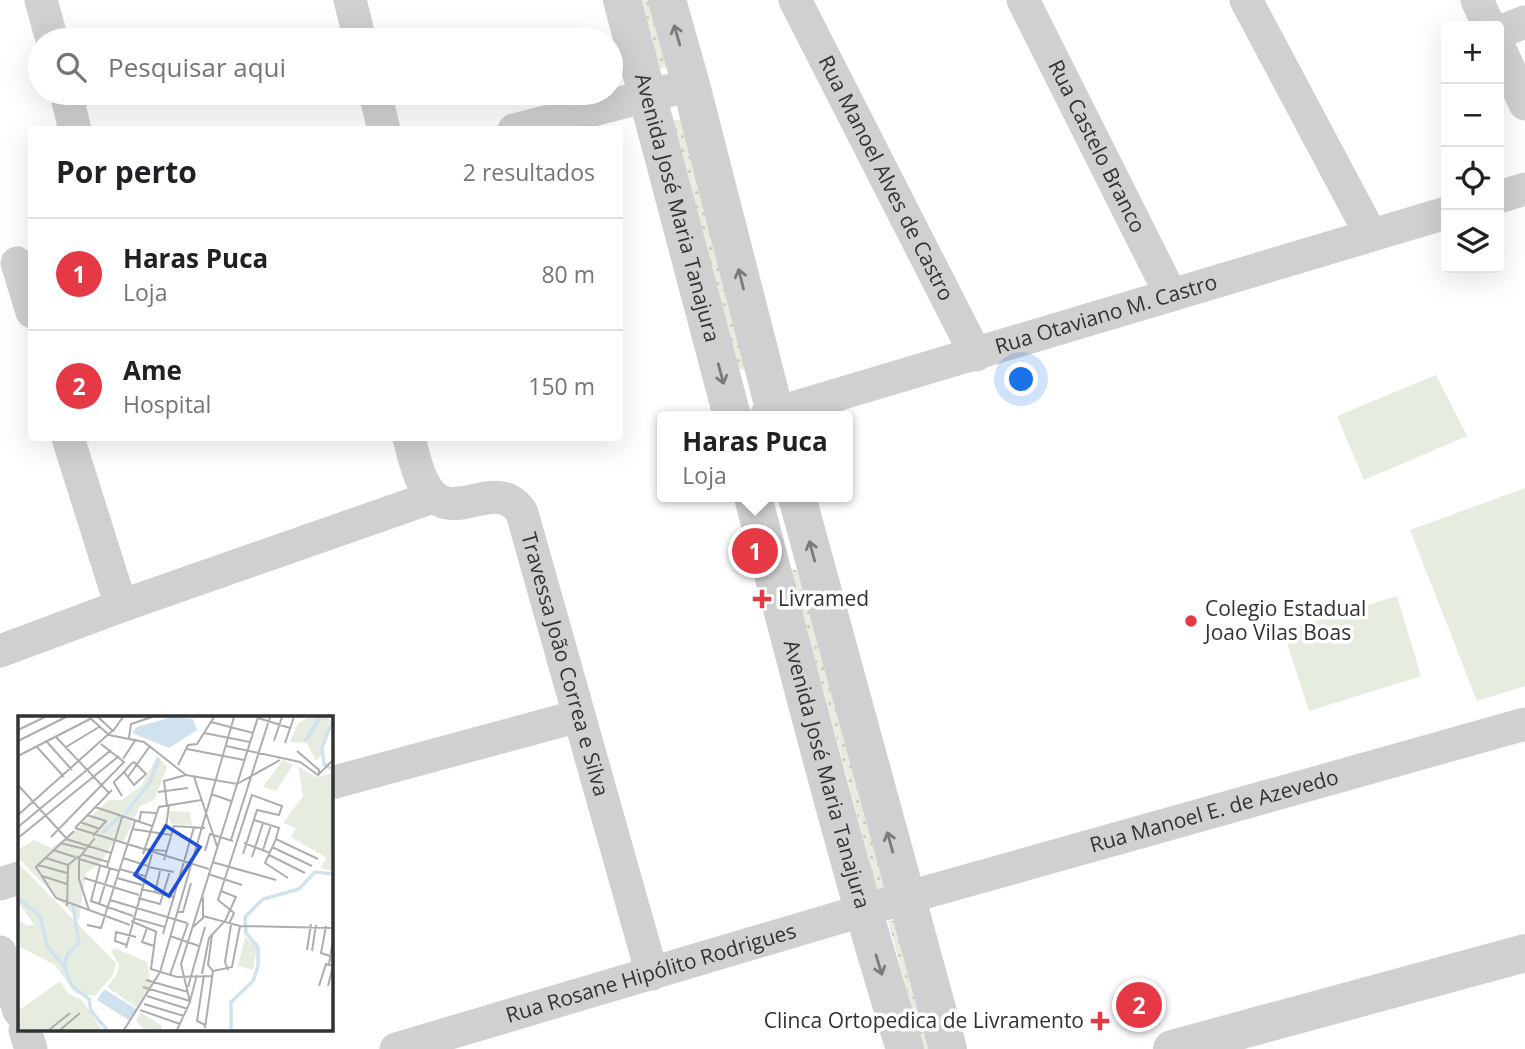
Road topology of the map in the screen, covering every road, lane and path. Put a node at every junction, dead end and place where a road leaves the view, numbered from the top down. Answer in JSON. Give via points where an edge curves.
{"nodes":[{"id":1,"x":41,"y":0,"type":"edge"},
{"id":2,"x":350,"y":0,"type":"edge"},
{"id":3,"x":622,"y":0,"type":"edge"},
{"id":4,"x":667,"y":0,"type":"edge"},
{"id":5,"x":795,"y":0,"type":"edge"},
{"id":6,"x":1023,"y":0,"type":"edge"},
{"id":7,"x":1246,"y":0,"type":"edge"},
{"id":8,"x":1477,"y":0,"type":"edge"},
{"id":9,"x":1487,"y":21,"type":"edge"},
{"id":10,"x":1525,"y":22,"type":"edge"},
{"id":11,"x":49,"y":28,"type":"edge"},
{"id":12,"x":357,"y":28,"type":"edge"},
{"id":13,"x":1504,"y":30,"type":"edge"},
{"id":14,"x":1504,"y":58,"type":"edge"},
{"id":15,"x":691,"y":85,"type":"junction"},
{"id":16,"x":648,"y":95,"type":"junction"},
{"id":17,"x":623,"y":102,"type":"edge"},
{"id":18,"x":1525,"y":104,"type":"edge"},
{"id":19,"x":69,"y":105,"type":"edge"},
{"id":20,"x":377,"y":105,"type":"edge"},
{"id":21,"x":610,"y":105,"type":"edge"},
{"id":22,"x":74,"y":126,"type":"edge"},
{"id":23,"x":383,"y":126,"type":"edge"},
{"id":24,"x":529,"y":126,"type":"edge"},
{"id":25,"x":1525,"y":189,"type":"edge"},
{"id":26,"x":1504,"y":195,"type":"edge"},
{"id":27,"x":1441,"y":214,"type":"edge"},
{"id":28,"x":1371,"y":235,"type":"junction"},
{"id":29,"x":16,"y":263,"type":"edge"},
{"id":30,"x":1171,"y":295,"type":"junction"},
{"id":31,"x":28,"y":300,"type":"edge"},
{"id":32,"x":976,"y":355,"type":"junction"},
{"id":33,"x":731,"y":411,"type":"edge"},
{"id":34,"x":772,"y":411,"type":"edge"},
{"id":35,"x":787,"y":411,"type":"edge"},
{"id":36,"x":69,"y":441,"type":"edge"},
{"id":37,"x":410,"y":441,"type":"edge"},
{"id":38,"x":433,"y":497,"type":"junction"},
{"id":39,"x":754,"y":502,"type":"edge"},
{"id":40,"x":798,"y":502,"type":"edge"},
{"id":41,"x":121,"y":606,"type":"junction"},
{"id":42,"x":0,"y":651,"type":"edge"},
{"id":43,"x":579,"y":716,"type":"junction"},
{"id":44,"x":1525,"y":724,"type":"edge"},
{"id":45,"x":332,"y":783,"type":"edge"},
{"id":46,"x":18,"y":878,"type":"edge"},
{"id":47,"x":0,"y":884,"type":"edge"},
{"id":48,"x":905,"y":898,"type":"junction"},
{"id":49,"x":864,"y":910,"type":"junction"},
{"id":50,"x":0,"y":952,"type":"edge"},
{"id":51,"x":1525,"y":953,"type":"edge"},
{"id":52,"x":652,"y":974,"type":"junction"},
{"id":53,"x":18,"y":1008,"type":"edge"},
{"id":54,"x":26,"y":1032,"type":"edge"},
{"id":55,"x":31,"y":1049,"type":"edge"},
{"id":56,"x":396,"y":1049,"type":"edge"},
{"id":57,"x":905,"y":1049,"type":"edge"},
{"id":58,"x":948,"y":1049,"type":"edge"},
{"id":59,"x":1172,"y":1049,"type":"edge"}],
"edges":[{"from":1,"to":11,"type":"street"},
{"from":2,"to":12,"type":"street"},
{"from":3,"to":16,"type":"street","name":"Avenida José Maria Tanajura"},
{"from":15,"to":4,"type":"street","name":"Avenida José Maria Tanajura","one_way":true},
{"from":5,"to":32,"type":"street","name":"Rua Manoel Alves de Castro"},
{"from":6,"to":30,"type":"street","name":"Rua Castelo Branco"},
{"from":7,"to":28,"type":"street"},
{"from":8,"to":9,"type":"street"},
{"from":10,"to":13,"type":"street"},
{"from":14,"to":18,"type":"street"},
{"from":15,"to":16,"type":"street"},
{"from":34,"to":15,"type":"street","name":"Avenida José Maria Tanajura","one_way":true},
{"from":16,"to":17,"type":"street"},
{"from":16,"to":33,"type":"street","name":"Avenida José Maria Tanajura","one_way":true},
{"from":19,"to":22,"type":"street"},
{"from":20,"to":23,"type":"street"},
{"from":21,"to":24,"type":"street"},
{"from":25,"to":26,"type":"street"},
{"from":27,"to":28,"type":"street","name":"Rua Otaviano M. Castro"},
{"from":28,"to":30,"type":"street","name":"Rua Otaviano M. Castro"},
{"from":29,"to":31,"type":"street"},
{"from":30,"to":32,"type":"street","name":"Rua Otaviano M. Castro"},
{"from":32,"to":35,"type":"street","name":"Rua Otaviano M. Castro"},
{"from":36,"to":41,"type":"street"},
{"from":37,"to":38,"type":"street","via":[[416,467]]},
{"from":38,"to":41,"type":"street"},
{"from":38,"to":43,"type":"street","name":"Travessa João Correa e Silva","via":[[446,504],[494,496],[515,502],[530,537]]},
{"from":39,"to":49,"type":"street","name":"Avenida José Maria Tanajura"},
{"from":48,"to":40,"type":"street","name":"Avenida José Maria Tanajura","one_way":true},
{"from":41,"to":42,"type":"street"},
{"from":43,"to":45,"type":"street"},
{"from":43,"to":52,"type":"street","name":"Travessa João Correa e Silva"},
{"from":44,"to":48,"type":"street","name":"Rua Manoel E. de Azevedo"},
{"from":46,"to":47,"type":"street"},
{"from":48,"to":49,"type":"street","name":"Rua Rosane Hipólito Rodrigues"},
{"from":48,"to":58,"type":"street","name":"Avenida José Maria Tanajura"},
{"from":49,"to":52,"type":"street","name":"Rua Rosane Hipólito Rodrigues"},
{"from":49,"to":57,"type":"street","name":"Avenida José Maria Tanajura","one_way":true},
{"from":50,"to":53,"type":"street"},
{"from":51,"to":59,"type":"street"},
{"from":52,"to":56,"type":"street","name":"Rua Rosane Hipólito Rodrigues"},
{"from":54,"to":55,"type":"street"}]}
